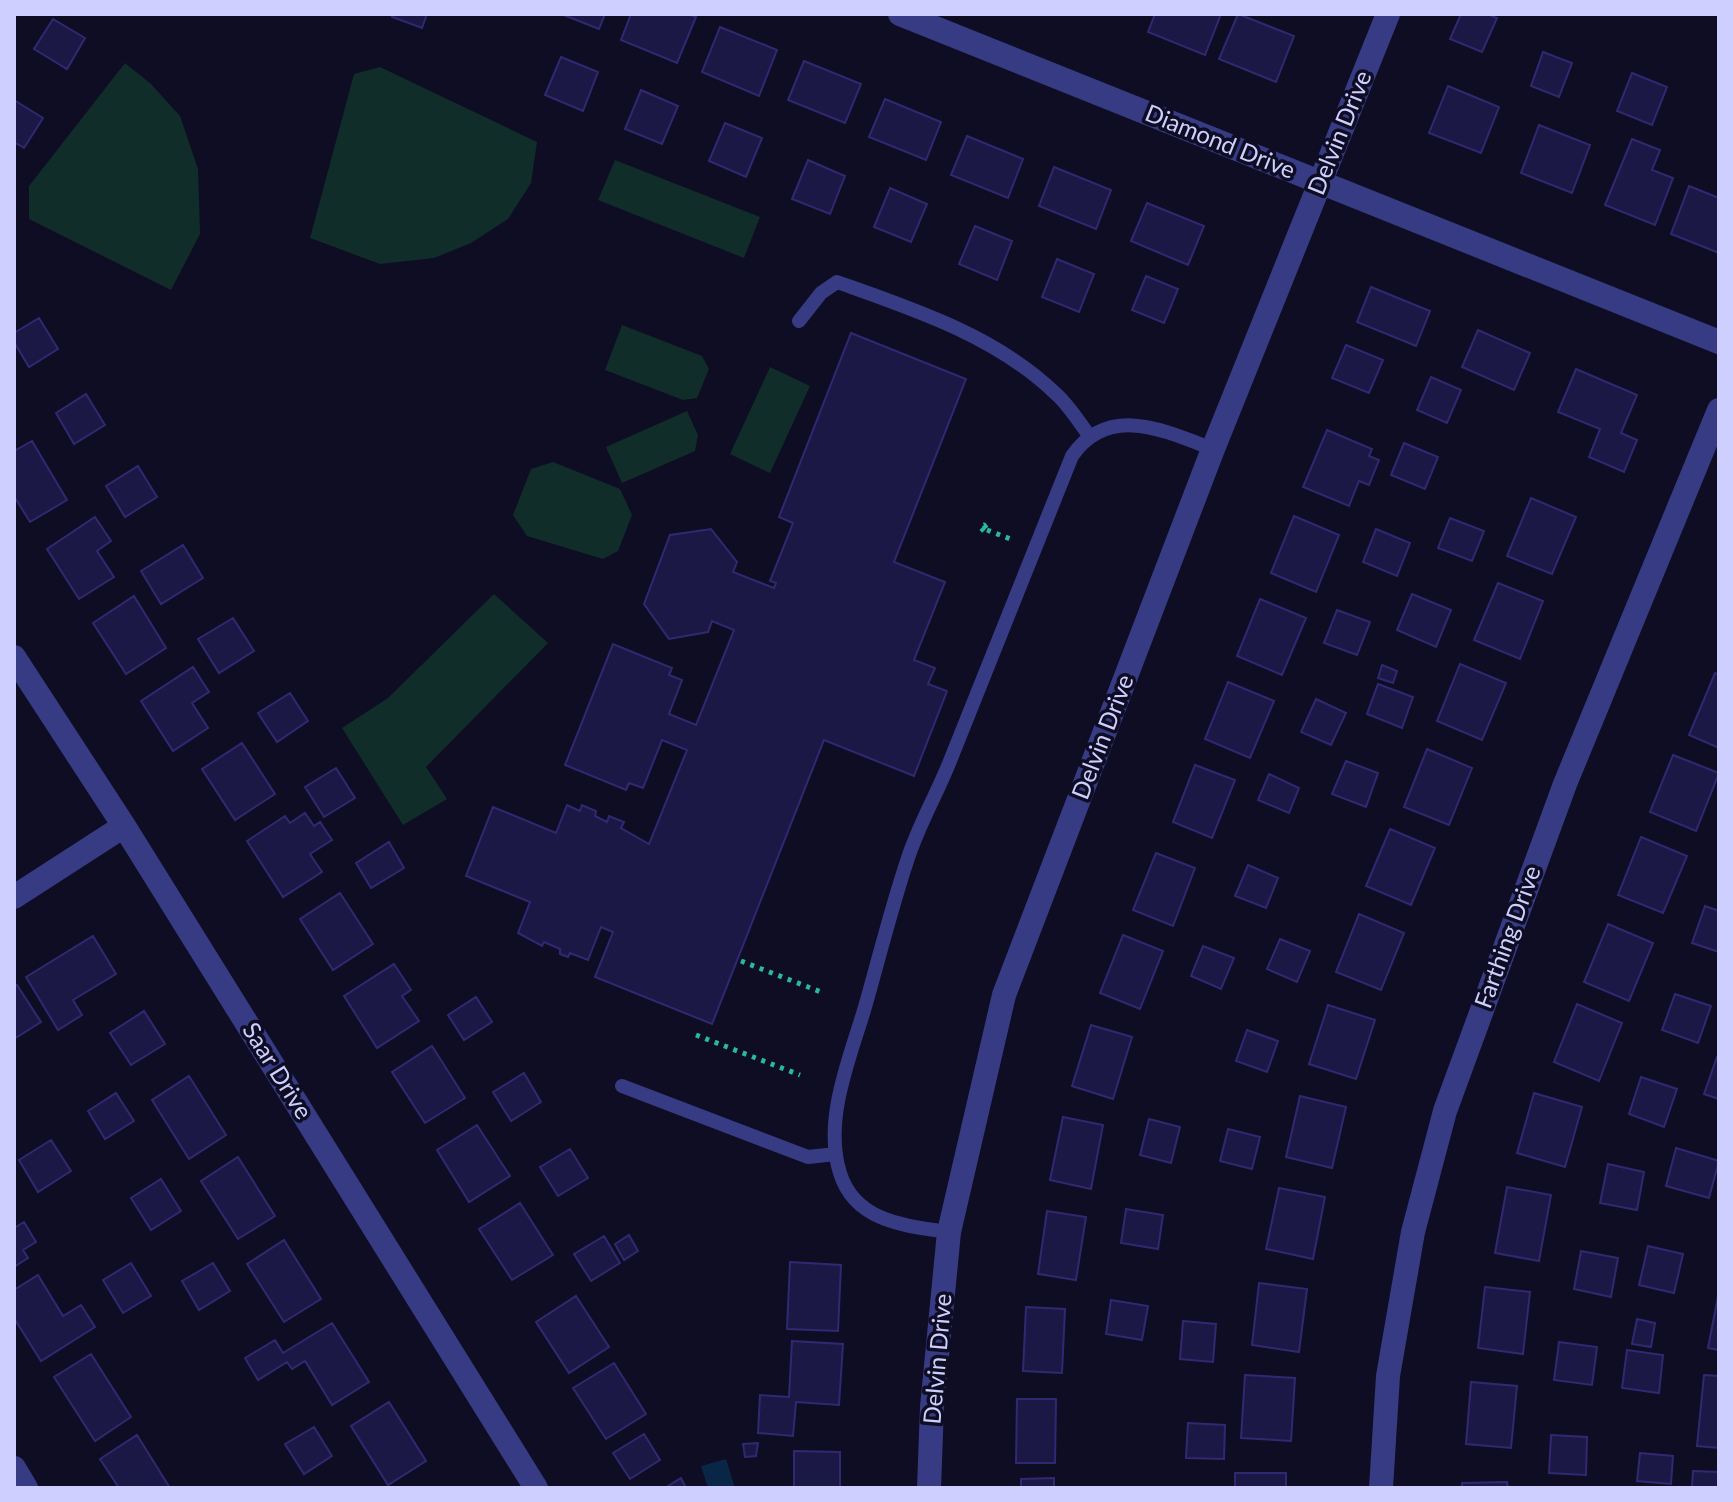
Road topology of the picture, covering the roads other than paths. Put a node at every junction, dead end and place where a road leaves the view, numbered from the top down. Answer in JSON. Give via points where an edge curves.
{"nodes":[{"id":1,"x":900,"y":14,"type":"edge"},
{"id":2,"x":1388,"y":14,"type":"edge"},
{"id":3,"x":1320,"y":182,"type":"junction"},
{"id":4,"x":799,"y":321,"type":"dead end"},
{"id":5,"x":1719,"y":342,"type":"edge"},
{"id":6,"x":1719,"y":410,"type":"edge"},
{"id":7,"x":1090,"y":437,"type":"junction"},
{"id":8,"x":1213,"y":449,"type":"junction"},
{"id":9,"x":14,"y":657,"type":"edge"},
{"id":10,"x":124,"y":826,"type":"junction"},
{"id":11,"x":14,"y":897,"type":"edge"},
{"id":12,"x":622,"y":1086,"type":"dead end"},
{"id":13,"x":836,"y":1154,"type":"junction"},
{"id":14,"x":949,"y":1232,"type":"junction"},
{"id":15,"x":14,"y":1468,"type":"edge"},
{"id":16,"x":26,"y":1488,"type":"edge"},
{"id":17,"x":536,"y":1488,"type":"edge"},
{"id":18,"x":929,"y":1488,"type":"edge"},
{"id":19,"x":1381,"y":1488,"type":"edge"}],
"edges":[{"from":1,"to":3,"type":"street","name":"Diamond Drive"},
{"from":2,"to":3,"type":"street","name":"Delvin Drive"},
{"from":3,"to":5,"type":"street","name":"Diamond Drive"},
{"from":3,"to":8,"type":"street","name":"Delvin Drive"},
{"from":4,"to":7,"type":"lane","via":[[837,282],[935,317],[1056,393]]},
{"from":6,"to":19,"type":"street","name":"Farthing Drive","via":[[1565,784],[1445,1111],[1413,1232],[1388,1376]]},
{"from":7,"to":8,"type":"lane","via":[[1129,424]]},
{"from":7,"to":13,"type":"lane","via":[[1072,456],[907,860],[842,1086]]},
{"from":8,"to":14,"type":"street","name":"Delvin Drive","via":[[1004,995]]},
{"from":9,"to":10,"type":"street","name":"Saar Drive"},
{"from":10,"to":11,"type":"street"},
{"from":10,"to":17,"type":"street","name":"Saar Drive"},
{"from":12,"to":13,"type":"lane","via":[[808,1157]]},
{"from":13,"to":14,"type":"lane","via":[[840,1175],[854,1199],[873,1215]]},
{"from":14,"to":18,"type":"street","name":"Delvin Drive"},
{"from":15,"to":16,"type":"street"}]}
